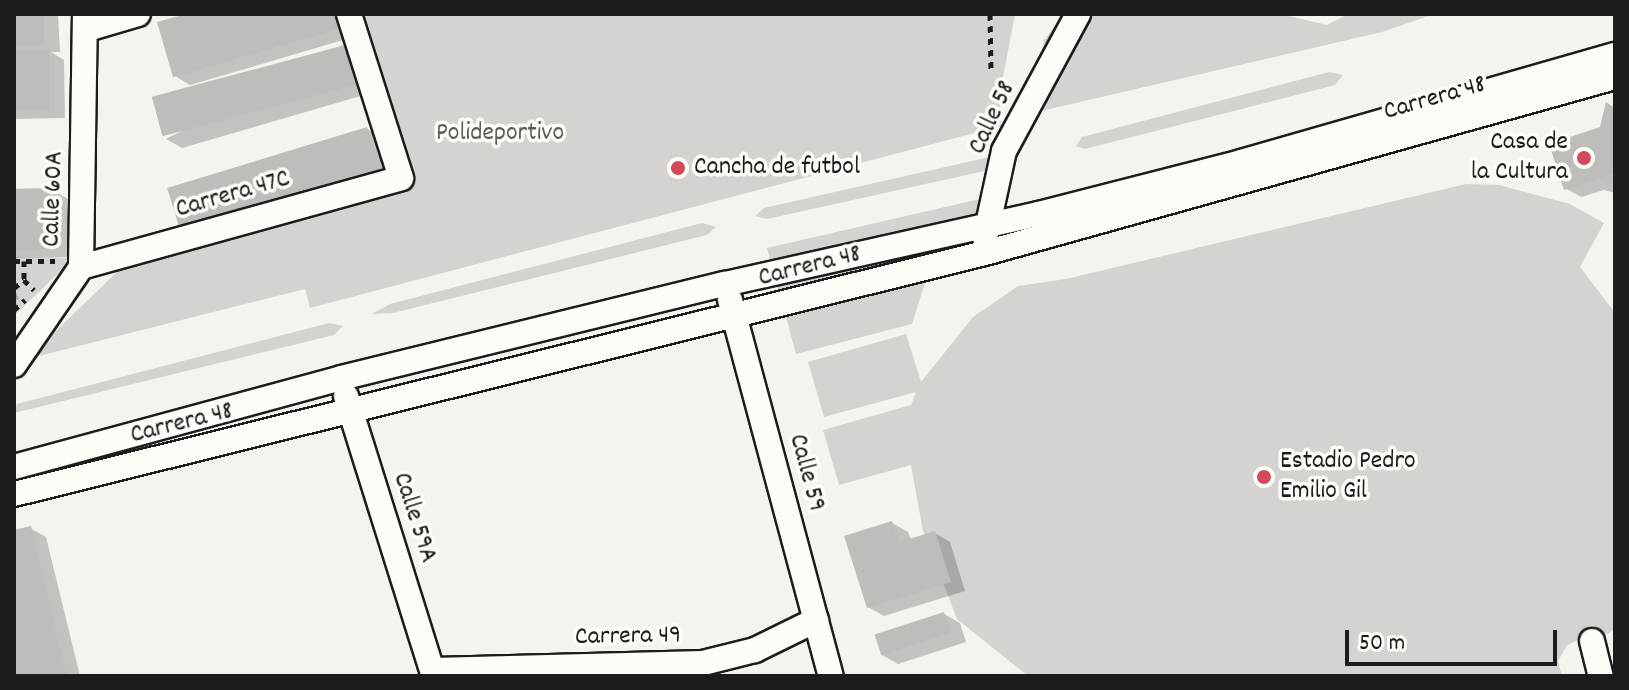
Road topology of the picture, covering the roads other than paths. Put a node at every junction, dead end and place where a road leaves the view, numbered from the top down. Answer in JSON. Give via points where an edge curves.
{"nodes":[{"id":1,"x":138,"y":14,"type":"edge"},
{"id":2,"x":349,"y":14,"type":"edge"},
{"id":3,"x":1078,"y":14,"type":"edge"},
{"id":4,"x":86,"y":22,"type":"edge"},
{"id":5,"x":1615,"y":55,"type":"edge"},
{"id":6,"x":1615,"y":77,"type":"edge"},
{"id":7,"x":1556,"y":84,"type":"junction"},
{"id":8,"x":1244,"y":172,"type":"junction"},
{"id":9,"x":986,"y":226,"type":"junction"},
{"id":10,"x":985,"y":253,"type":"junction"},
{"id":11,"x":81,"y":267,"type":"junction"},
{"id":12,"x":725,"y":284,"type":"junction"},
{"id":13,"x":734,"y":314,"type":"junction"},
{"id":14,"x":14,"y":365,"type":"edge"},
{"id":15,"x":341,"y":378,"type":"junction"},
{"id":16,"x":351,"y":412,"type":"junction"},
{"id":17,"x":14,"y":467,"type":"edge"},
{"id":18,"x":14,"y":494,"type":"edge"},
{"id":19,"x":816,"y":620,"type":"junction"},
{"id":20,"x":1592,"y":641,"type":"dead end"},
{"id":21,"x":434,"y":673,"type":"edge"},
{"id":22,"x":831,"y":676,"type":"edge"},
{"id":23,"x":1601,"y":676,"type":"edge"}],
"edges":[{"from":1,"to":4,"type":"street"},
{"from":2,"to":11,"type":"street","name":"Carrera 47C","via":[[401,178]]},
{"from":3,"to":9,"type":"street","name":"Calle 58","via":[[1004,151]]},
{"from":4,"to":11,"type":"street","name":"Calle 60A"},
{"from":5,"to":7,"type":"street","name":"Carrera 48"},
{"from":6,"to":7,"type":"street","name":"Carrera 48"},
{"from":7,"to":8,"type":"street","name":"Carrera 48"},
{"from":8,"to":9,"type":"street","name":"Carrera 48"},
{"from":8,"to":10,"type":"street","name":"Carrera 48"},
{"from":9,"to":10,"type":"street","name":"Calle 58"},
{"from":9,"to":12,"type":"street","name":"Carrera 48"},
{"from":10,"to":13,"type":"street","name":"Carrera 48"},
{"from":11,"to":14,"type":"street","name":"Calle 60A"},
{"from":12,"to":13,"type":"street","name":"Calle 59"},
{"from":12,"to":15,"type":"street","name":"Carrera 48"},
{"from":13,"to":16,"type":"street","name":"Carrera 48"},
{"from":13,"to":19,"type":"street","name":"Calle 59"},
{"from":15,"to":16,"type":"street","name":"Calle 59A"},
{"from":15,"to":17,"type":"street","name":"Carrera 48"},
{"from":16,"to":18,"type":"street","name":"Carrera 48"},
{"from":16,"to":21,"type":"street","name":"Calle 59A"},
{"from":19,"to":21,"type":"street","name":"Carrera 49","via":[[755,650],[703,663]]},
{"from":19,"to":22,"type":"street","name":"Calle 59"},
{"from":20,"to":23,"type":"street"}]}
